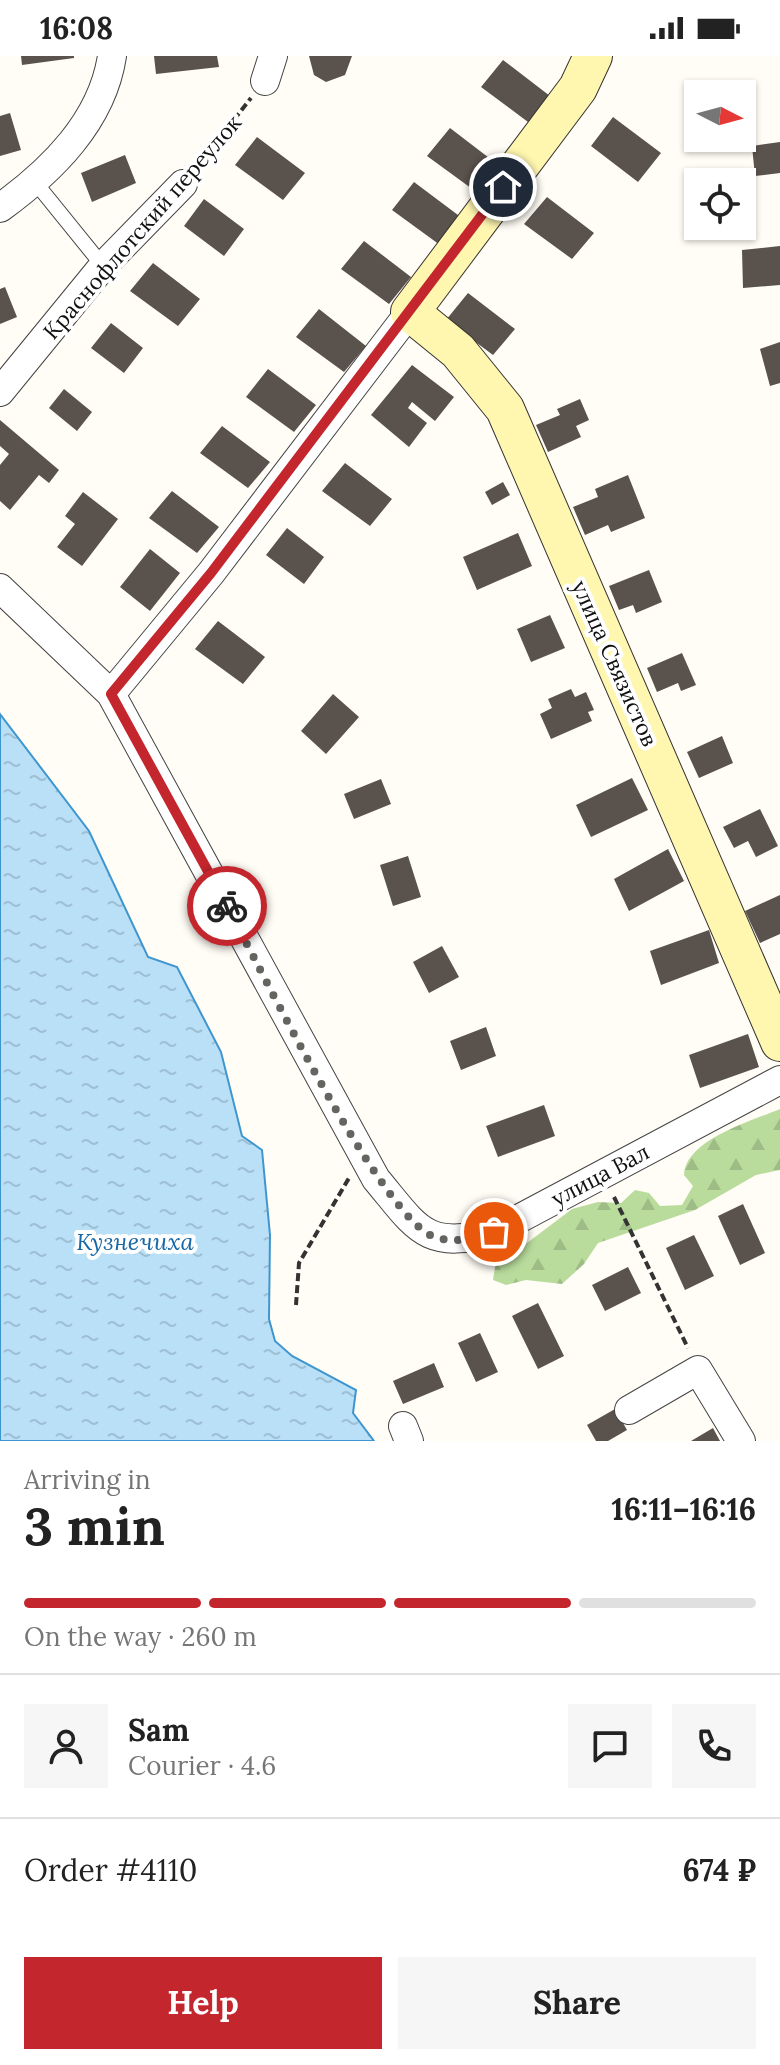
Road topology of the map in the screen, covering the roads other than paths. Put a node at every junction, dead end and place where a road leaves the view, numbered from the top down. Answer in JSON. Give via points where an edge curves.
{"nodes":[{"id":1,"x":112,"y":56,"type":"edge"},
{"id":2,"x":593,"y":56,"type":"edge"},
{"id":3,"x":35,"y":182,"type":"junction"},
{"id":4,"x":183,"y":184,"type":"road end"},
{"id":5,"x":0,"y":208,"type":"edge"},
{"id":6,"x":103,"y":266,"type":"junction"},
{"id":7,"x":410,"y":312,"type":"junction"},
{"id":8,"x":0,"y":392,"type":"edge"},
{"id":9,"x":0,"y":588,"type":"edge"},
{"id":10,"x":111,"y":694,"type":"junction"},
{"id":11,"x":780,"y":1042,"type":"edge"},
{"id":12,"x":780,"y":1080,"type":"edge"},
{"id":13,"x":629,"y":1410,"type":"dead end"},
{"id":14,"x":741,"y":1441,"type":"edge"}],
"edges":[{"from":1,"to":3,"type":"street","via":[[101,96],[78,136]]},
{"from":2,"to":7,"type":"street","via":[[578,88]]},
{"from":3,"to":5,"type":"street"},
{"from":3,"to":6,"type":"lane"},
{"from":4,"to":6,"type":"street","name":"Краснофлотский переулок"},
{"from":6,"to":8,"type":"street","name":"Краснофлотский переулок"},
{"from":7,"to":10,"type":"street","via":[[211,573]]},
{"from":7,"to":11,"type":"street","name":"улица Связистов","via":[[458,351],[505,409]]},
{"from":9,"to":10,"type":"street"},
{"from":10,"to":12,"type":"street","name":"улица Вал","via":[[376,1179],[415,1226],[434,1237],[460,1241],[483,1235]]},
{"from":13,"to":14,"type":"street","via":[[698,1370]]}]}
